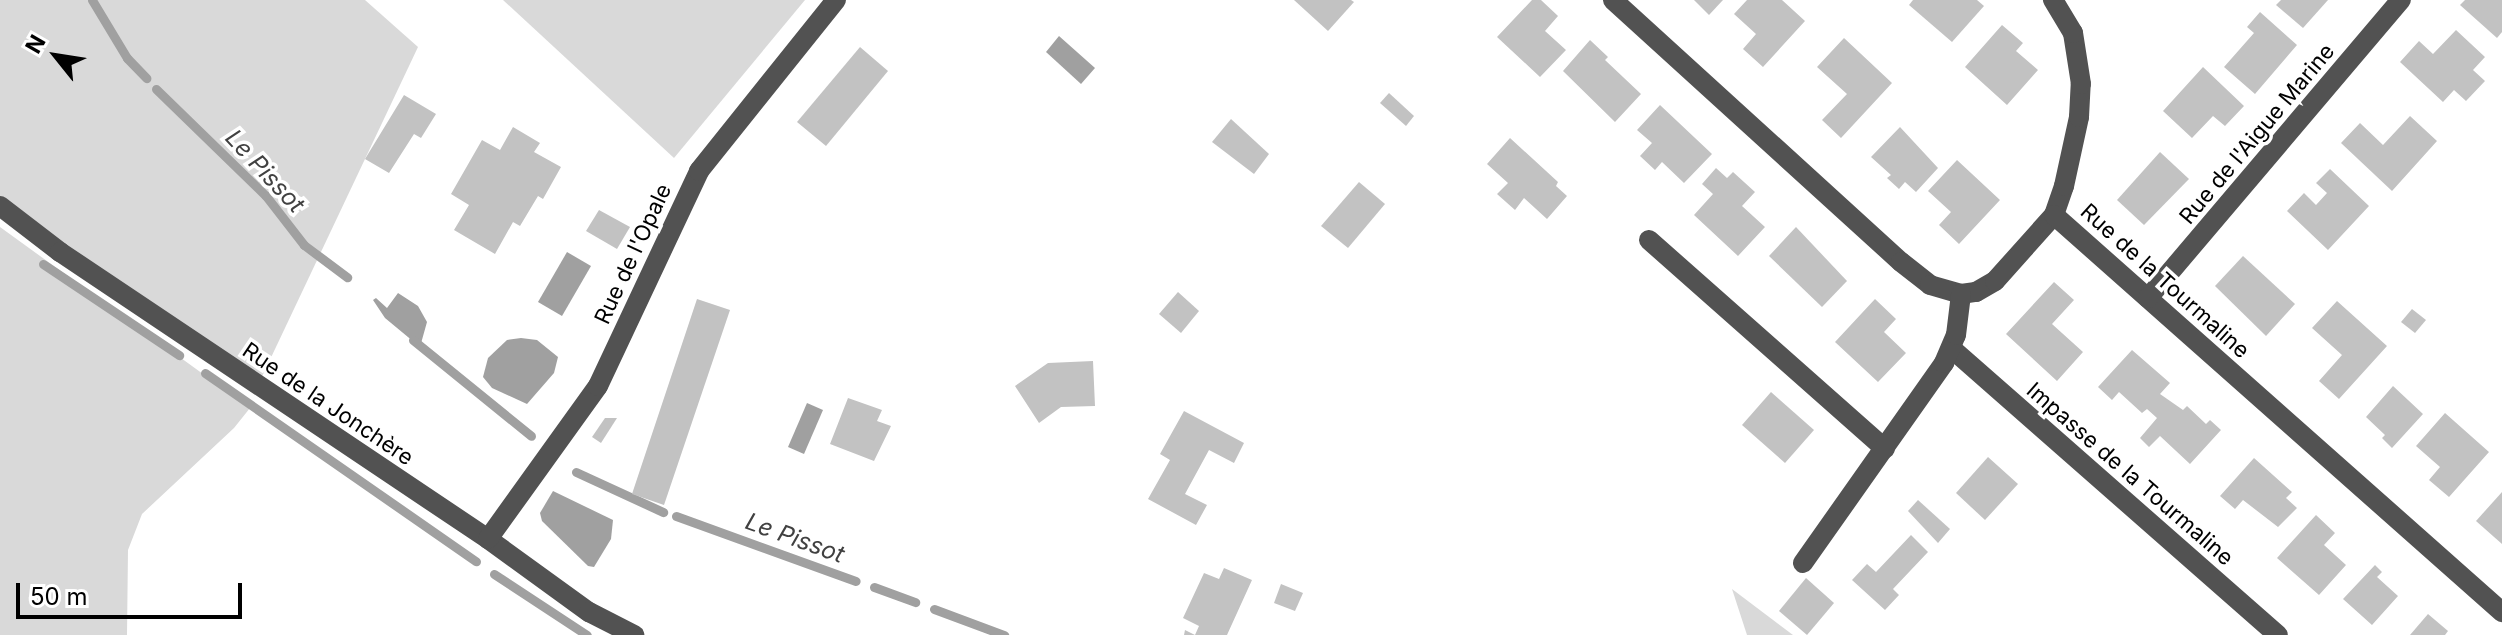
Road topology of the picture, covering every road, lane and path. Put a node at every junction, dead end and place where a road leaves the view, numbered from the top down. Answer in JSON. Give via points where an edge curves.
{"nodes":[{"id":1,"x":836,"y":0,"type":"edge"},
{"id":2,"x":1613,"y":0,"type":"edge"},
{"id":3,"x":2053,"y":0,"type":"edge"},
{"id":4,"x":2401,"y":0,"type":"edge"},
{"id":5,"x":0,"y":206,"type":"edge"},
{"id":6,"x":2054,"y":215,"type":"junction"},
{"id":7,"x":1649,"y":240,"type":"dead end"},
{"id":8,"x":1961,"y":294,"type":"junction"},
{"id":9,"x":2148,"y":298,"type":"junction"},
{"id":10,"x":1951,"y":348,"type":"junction"},
{"id":11,"x":1885,"y":449,"type":"junction"},
{"id":12,"x":488,"y":539,"type":"junction"},
{"id":13,"x":1803,"y":563,"type":"dead end"},
{"id":14,"x":2502,"y":612,"type":"edge"},
{"id":15,"x":634,"y":635,"type":"edge"},
{"id":16,"x":2278,"y":635,"type":"edge"}],
"edges":[{"from":1,"to":12,"type":"street","name":"Rue de l'Opale","via":[[699,171],[598,386]]},
{"from":2,"to":8,"type":"street","via":[[1901,262],[1930,285]]},
{"from":3,"to":6,"type":"street","via":[[2073,33],[2081,84]]},
{"from":4,"to":9,"type":"street","name":"Rue de l'Aigue Marine"},
{"from":5,"to":12,"type":"street","name":"Rue de la Jonchère","via":[[60,252]]},
{"from":6,"to":8,"type":"street","name":"Rue de la Tourmaline","via":[[1995,281]]},
{"from":6,"to":9,"type":"street","name":"Rue de la Tourmaline"},
{"from":7,"to":11,"type":"street"},
{"from":8,"to":10,"type":"street"},
{"from":9,"to":14,"type":"street","name":"Rue de la Tourmaline"},
{"from":10,"to":11,"type":"street"},
{"from":10,"to":16,"type":"street","name":"Impasse de la Tourmaline"},
{"from":11,"to":13,"type":"street"},
{"from":12,"to":15,"type":"street","name":"Rue de la Jonchère","via":[[589,612]]}]}
